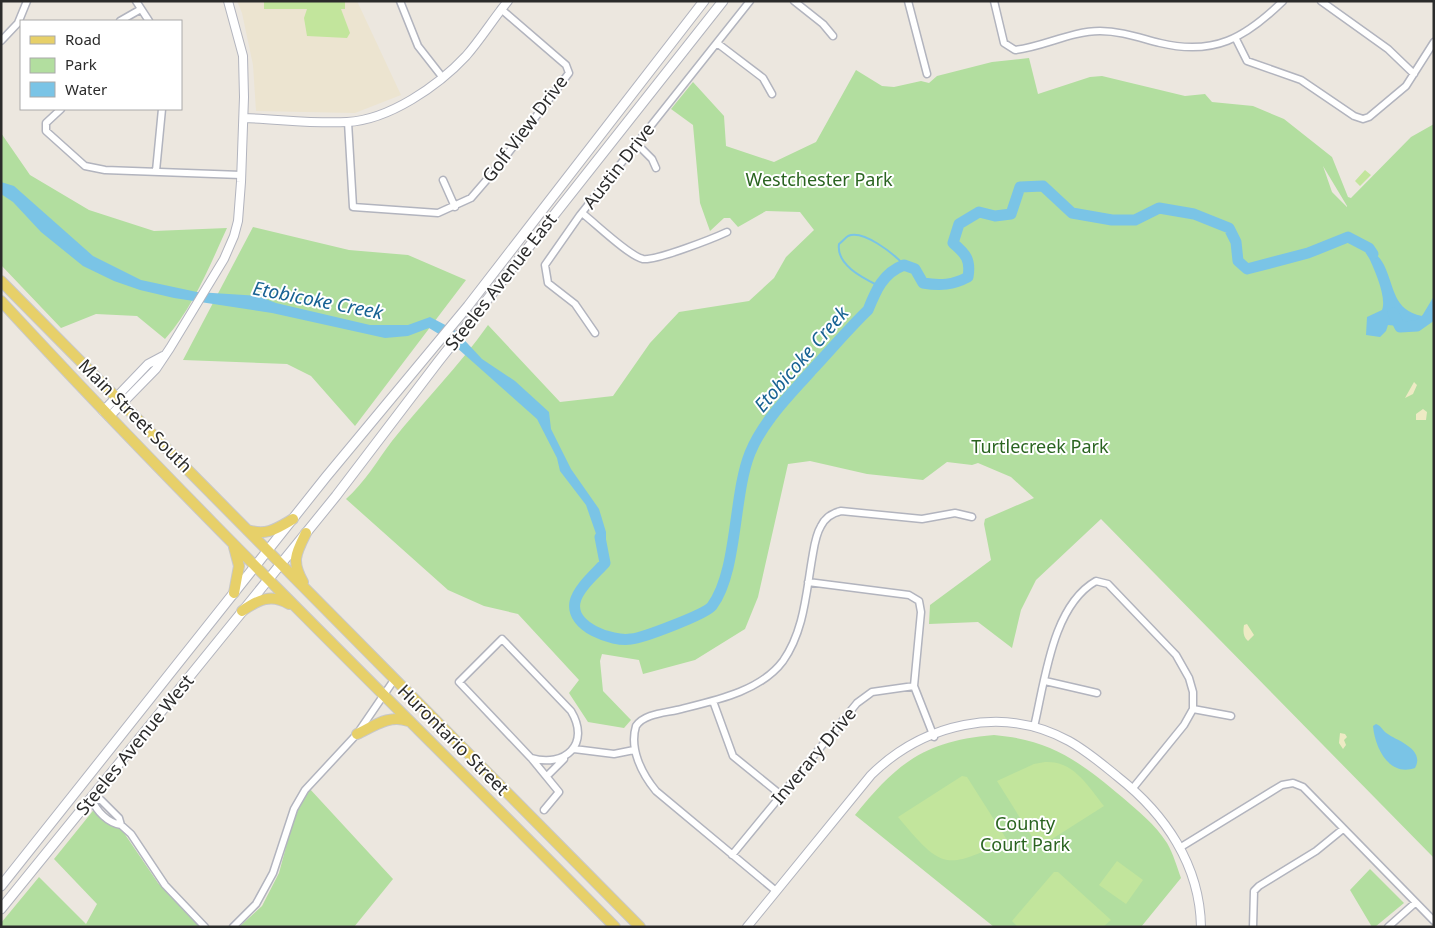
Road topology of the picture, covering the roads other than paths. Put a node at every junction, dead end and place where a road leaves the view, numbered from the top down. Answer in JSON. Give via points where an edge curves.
{"nodes":[{"id":1,"x":27,"y":1,"type":"edge"},
{"id":2,"x":136,"y":1,"type":"edge"},
{"id":3,"x":228,"y":1,"type":"edge"},
{"id":4,"x":400,"y":1,"type":"edge"},
{"id":5,"x":508,"y":1,"type":"edge"},
{"id":6,"x":704,"y":1,"type":"edge"},
{"id":7,"x":723,"y":1,"type":"edge"},
{"id":8,"x":750,"y":1,"type":"edge"},
{"id":9,"x":794,"y":1,"type":"edge"},
{"id":10,"x":908,"y":1,"type":"edge"},
{"id":11,"x":994,"y":1,"type":"edge"},
{"id":12,"x":1283,"y":1,"type":"edge"},
{"id":13,"x":1321,"y":1,"type":"edge"},
{"id":14,"x":141,"y":9,"type":"junction"},
{"id":15,"x":501,"y":9,"type":"junction"},
{"id":16,"x":122,"y":20,"type":"edge"},
{"id":17,"x":148,"y":20,"type":"edge"},
{"id":18,"x":833,"y":36,"type":"dead end"},
{"id":19,"x":1236,"y":39,"type":"junction"},
{"id":20,"x":1,"y":41,"type":"edge"},
{"id":21,"x":1434,"y":42,"type":"edge"},
{"id":22,"x":717,"y":43,"type":"junction"},
{"id":23,"x":927,"y":74,"type":"dead end"},
{"id":24,"x":1414,"y":74,"type":"junction"},
{"id":25,"x":443,"y":78,"type":"junction"},
{"id":26,"x":772,"y":94,"type":"dead end"},
{"id":27,"x":60,"y":110,"type":"edge"},
{"id":28,"x":162,"y":110,"type":"edge"},
{"id":29,"x":244,"y":118,"type":"junction"},
{"id":30,"x":348,"y":122,"type":"junction"},
{"id":31,"x":636,"y":143,"type":"junction"},
{"id":32,"x":656,"y":168,"type":"dead end"},
{"id":33,"x":156,"y":171,"type":"junction"},
{"id":34,"x":241,"y":175,"type":"junction"},
{"id":35,"x":443,"y":180,"type":"dead end"},
{"id":36,"x":455,"y":206,"type":"junction"},
{"id":37,"x":582,"y":213,"type":"junction"},
{"id":38,"x":727,"y":232,"type":"dead end"},
{"id":39,"x":1,"y":282,"type":"edge"},
{"id":40,"x":1,"y":301,"type":"edge"},
{"id":41,"x":595,"y":333,"type":"dead end"},
{"id":42,"x":119,"y":400,"type":"junction"},
{"id":43,"x":106,"y":414,"type":"junction"},
{"id":44,"x":184,"y":466,"type":"junction"},
{"id":45,"x":171,"y":480,"type":"junction"},
{"id":46,"x":972,"y":517,"type":"dead end"},
{"id":47,"x":293,"y":519,"type":"junction"},
{"id":48,"x":246,"y":530,"type":"junction"},
{"id":49,"x":306,"y":533,"type":"junction"},
{"id":50,"x":231,"y":542,"type":"junction"},
{"id":51,"x":268,"y":551,"type":"junction"},
{"id":52,"x":280,"y":564,"type":"junction"},
{"id":53,"x":255,"y":566,"type":"junction"},
{"id":54,"x":268,"y":579,"type":"junction"},
{"id":55,"x":808,"y":582,"type":"junction"},
{"id":56,"x":234,"y":593,"type":"junction"},
{"id":57,"x":310,"y":593,"type":"junction"},
{"id":58,"x":298,"y":610,"type":"junction"},
{"id":59,"x":242,"y":611,"type":"junction"},
{"id":60,"x":394,"y":680,"type":"junction"},
{"id":61,"x":1045,"y":681,"type":"junction"},
{"id":62,"x":162,"y":686,"type":"junction"},
{"id":63,"x":914,"y":686,"type":"junction"},
{"id":64,"x":1097,"y":694,"type":"dead end"},
{"id":65,"x":384,"y":696,"type":"junction"},
{"id":66,"x":713,"y":701,"type":"junction"},
{"id":67,"x":1193,"y":709,"type":"junction"},
{"id":68,"x":161,"y":713,"type":"junction"},
{"id":69,"x":1231,"y":716,"type":"dead end"},
{"id":70,"x":409,"y":721,"type":"junction"},
{"id":71,"x":1034,"y":727,"type":"junction"},
{"id":72,"x":358,"y":734,"type":"junction"},
{"id":73,"x":933,"y":735,"type":"junction"},
{"id":74,"x":574,"y":749,"type":"junction"},
{"id":75,"x":634,"y":750,"type":"junction"},
{"id":76,"x":568,"y":754,"type":"junction"},
{"id":77,"x":531,"y":758,"type":"junction"},
{"id":78,"x":548,"y":775,"type":"junction"},
{"id":79,"x":79,"y":788,"type":"junction"},
{"id":80,"x":1132,"y":788,"type":"junction"},
{"id":81,"x":780,"y":795,"type":"junction"},
{"id":82,"x":92,"y":798,"type":"junction"},
{"id":83,"x":544,"y":810,"type":"dead end"},
{"id":84,"x":1344,"y":829,"type":"junction"},
{"id":85,"x":1181,"y":848,"type":"junction"},
{"id":86,"x":732,"y":855,"type":"junction"},
{"id":87,"x":8,"y":878,"type":"junction"},
{"id":88,"x":1,"y":886,"type":"edge"},
{"id":89,"x":19,"y":887,"type":"junction"},
{"id":90,"x":776,"y":891,"type":"junction"},
{"id":91,"x":1415,"y":903,"type":"junction"},
{"id":92,"x":1,"y":909,"type":"edge"},
{"id":93,"x":1434,"y":921,"type":"edge"},
{"id":94,"x":205,"y":927,"type":"edge"},
{"id":95,"x":233,"y":927,"type":"edge"},
{"id":96,"x":615,"y":927,"type":"edge"},
{"id":97,"x":640,"y":927,"type":"edge"},
{"id":98,"x":747,"y":927,"type":"edge"},
{"id":99,"x":1201,"y":927,"type":"edge"},
{"id":100,"x":1253,"y":927,"type":"edge"},
{"id":101,"x":1388,"y":927,"type":"edge"}],
"edges":[{"from":1,"to":20,"type":"street","via":[[18,22]]},
{"from":2,"to":14,"type":"street"},
{"from":3,"to":29,"type":"street","via":[[243,56]]},
{"from":4,"to":25,"type":"street","via":[[418,46]]},
{"from":5,"to":15,"type":"street"},
{"from":6,"to":47,"type":"main road","name":"Steeles Avenue East","via":[[468,306]]},
{"from":7,"to":49,"type":"main road","name":"Steeles Avenue East"},
{"from":8,"to":22,"type":"street","name":"Austin Drive"},
{"from":9,"to":18,"type":"street"},
{"from":10,"to":23,"type":"street"},
{"from":11,"to":19,"type":"street","via":[[1004,43],[1014,50],[1098,31],[1124,33],[1179,46],[1202,47]]},
{"from":12,"to":19,"type":"street","via":[[1258,25]]},
{"from":13,"to":24,"type":"street","via":[[1388,48]]},
{"from":14,"to":16,"type":"street"},
{"from":14,"to":17,"type":"street"},
{"from":15,"to":25,"type":"street","via":[[467,55]]},
{"from":15,"to":36,"type":"street","name":"Golf View Drive","via":[[566,65],[569,73],[496,169],[471,198]]},
{"from":19,"to":24,"type":"street","via":[[1247,61],[1302,80],[1361,119],[1369,117],[1406,86]]},
{"from":21,"to":24,"type":"street"},
{"from":22,"to":26,"type":"street","via":[[763,78]]},
{"from":22,"to":31,"type":"street","name":"Austin Drive"},
{"from":25,"to":30,"type":"street","via":[[410,100],[370,118]]},
{"from":27,"to":33,"type":"street","via":[[46,123],[46,131],[85,166],[105,170]]},
{"from":28,"to":33,"type":"street"},
{"from":29,"to":30,"type":"street"},
{"from":29,"to":34,"type":"street"},
{"from":30,"to":36,"type":"street","name":"Golf View Drive","via":[[353,207],[438,213]]},
{"from":31,"to":32,"type":"street"},
{"from":31,"to":37,"type":"street","name":"Austin Drive"},
{"from":33,"to":34,"type":"street"},
{"from":34,"to":42,"type":"street","via":[[234,236],[210,282],[164,355],[148,364]]},
{"from":35,"to":36,"type":"street"},
{"from":37,"to":38,"type":"street","via":[[642,259]]},
{"from":37,"to":41,"type":"street","name":"Austin Drive","via":[[549,258],[545,272],[548,283],[575,304]]},
{"from":39,"to":42,"type":"main road","name":"Main Street South"},
{"from":40,"to":43,"type":"main road","name":"Main Street South"},
{"from":42,"to":43,"type":"street"},
{"from":42,"to":44,"type":"main road","name":"Main Street South"},
{"from":43,"to":45,"type":"main road","name":"Main Street South"},
{"from":44,"to":45,"type":"main road"},
{"from":44,"to":48,"type":"main road","name":"Main Street South"},
{"from":45,"to":50,"type":"main road","name":"Main Street South"},
{"from":46,"to":55,"type":"street","via":[[955,513],[922,519],[842,511],[834,513],[826,519],[817,535]]},
{"from":47,"to":48,"type":"main road","via":[[266,533]]},
{"from":47,"to":51,"type":"main road","name":"Steeles Avenue East"},
{"from":48,"to":51,"type":"main road","name":"Main Street South"},
{"from":49,"to":52,"type":"main road","name":"Steeles Avenue East"},
{"from":49,"to":57,"type":"main road","via":[[295,565]]},
{"from":50,"to":53,"type":"main road","name":"Main Street South"},
{"from":50,"to":56,"type":"main road","via":[[239,566]]},
{"from":51,"to":52,"type":"main road","name":"Hurontario Street"},
{"from":51,"to":53,"type":"main road","name":"Steeles Avenue East"},
{"from":52,"to":54,"type":"main road","name":"Steeles Avenue East"},
{"from":52,"to":57,"type":"main road","name":"Hurontario Street"},
{"from":53,"to":54,"type":"main road","name":"Hurontario Street"},
{"from":53,"to":56,"type":"main road","name":"Steeles Avenue West"},
{"from":54,"to":58,"type":"main road","name":"Hurontario Street"},
{"from":54,"to":59,"type":"main road","name":"Steeles Avenue West"},
{"from":55,"to":63,"type":"street","via":[[909,595],[919,601],[921,612]]},
{"from":55,"to":66,"type":"street","via":[[798,634],[782,662],[748,687]]},
{"from":56,"to":62,"type":"main road","name":"Steeles Avenue West"},
{"from":57,"to":60,"type":"main road","name":"Hurontario Street"},
{"from":58,"to":59,"type":"main road","via":[[271,597]]},
{"from":58,"to":65,"type":"main road","name":"Hurontario Street"},
{"from":59,"to":68,"type":"main road","name":"Steeles Avenue West"},
{"from":60,"to":65,"type":"street"},
{"from":60,"to":97,"type":"main road","name":"Hurontario Street"},
{"from":61,"to":64,"type":"street"},
{"from":61,"to":67,"type":"street","via":[[1059,625],[1067,608],[1091,584],[1102,581],[1176,655],[1189,678]]},
{"from":61,"to":71,"type":"street"},
{"from":62,"to":68,"type":"main road","via":[[164,701]]},
{"from":62,"to":79,"type":"main road","name":"Steeles Avenue West"},
{"from":63,"to":73,"type":"street"},
{"from":63,"to":81,"type":"street","name":"Inverary Drive","via":[[872,692],[857,703]]},
{"from":65,"to":70,"type":"main road","name":"Hurontario Street"},
{"from":65,"to":72,"type":"street"},
{"from":66,"to":75,"type":"street","via":[[642,720],[634,731]]},
{"from":66,"to":81,"type":"street","via":[[733,756]]},
{"from":67,"to":69,"type":"street"},
{"from":67,"to":80,"type":"street","via":[[1184,725]]},
{"from":68,"to":82,"type":"main road","name":"Steeles Avenue West"},
{"from":70,"to":72,"type":"main road","via":[[398,717],[388,719]]},
{"from":70,"to":96,"type":"main road","name":"Hurontario Street"},
{"from":71,"to":73,"type":"street","via":[[976,723]]},
{"from":71,"to":80,"type":"street","via":[[1081,748]]},
{"from":72,"to":95,"type":"street","via":[[305,790],[294,809],[273,873],[256,904]]},
{"from":73,"to":90,"type":"street","via":[[898,752],[871,776]]},
{"from":74,"to":75,"type":"street","via":[[614,754]]},
{"from":74,"to":76,"type":"street"},
{"from":74,"to":77,"type":"street","via":[[578,728],[571,711],[502,639],[459,682]]},
{"from":75,"to":86,"type":"street","via":[[656,792]]},
{"from":76,"to":77,"type":"street","via":[[554,761]]},
{"from":76,"to":78,"type":"street"},
{"from":77,"to":78,"type":"street"},
{"from":78,"to":83,"type":"street","via":[[559,792]]},
{"from":79,"to":82,"type":"main road"},
{"from":79,"to":87,"type":"main road","name":"Steeles Avenue West"},
{"from":80,"to":85,"type":"street","via":[[1161,819]]},
{"from":81,"to":86,"type":"street","name":"Inverary Drive"},
{"from":82,"to":89,"type":"main road","name":"Steeles Avenue West"},
{"from":82,"to":94,"type":"street","via":[[101,800],[120,818],[121,824],[165,884]]},
{"from":84,"to":85,"type":"street","via":[[1303,787],[1293,783],[1282,785]]},
{"from":84,"to":91,"type":"street"},
{"from":84,"to":100,"type":"street","via":[[1254,891]]},
{"from":85,"to":99,"type":"street","via":[[1194,882]]},
{"from":86,"to":90,"type":"street"},
{"from":87,"to":88,"type":"main road","name":"Steeles Avenue West"},
{"from":87,"to":89,"type":"main road"},
{"from":89,"to":92,"type":"main road","name":"Steeles Avenue West"},
{"from":90,"to":98,"type":"street"},
{"from":91,"to":93,"type":"street"},
{"from":91,"to":101,"type":"street"}]}
